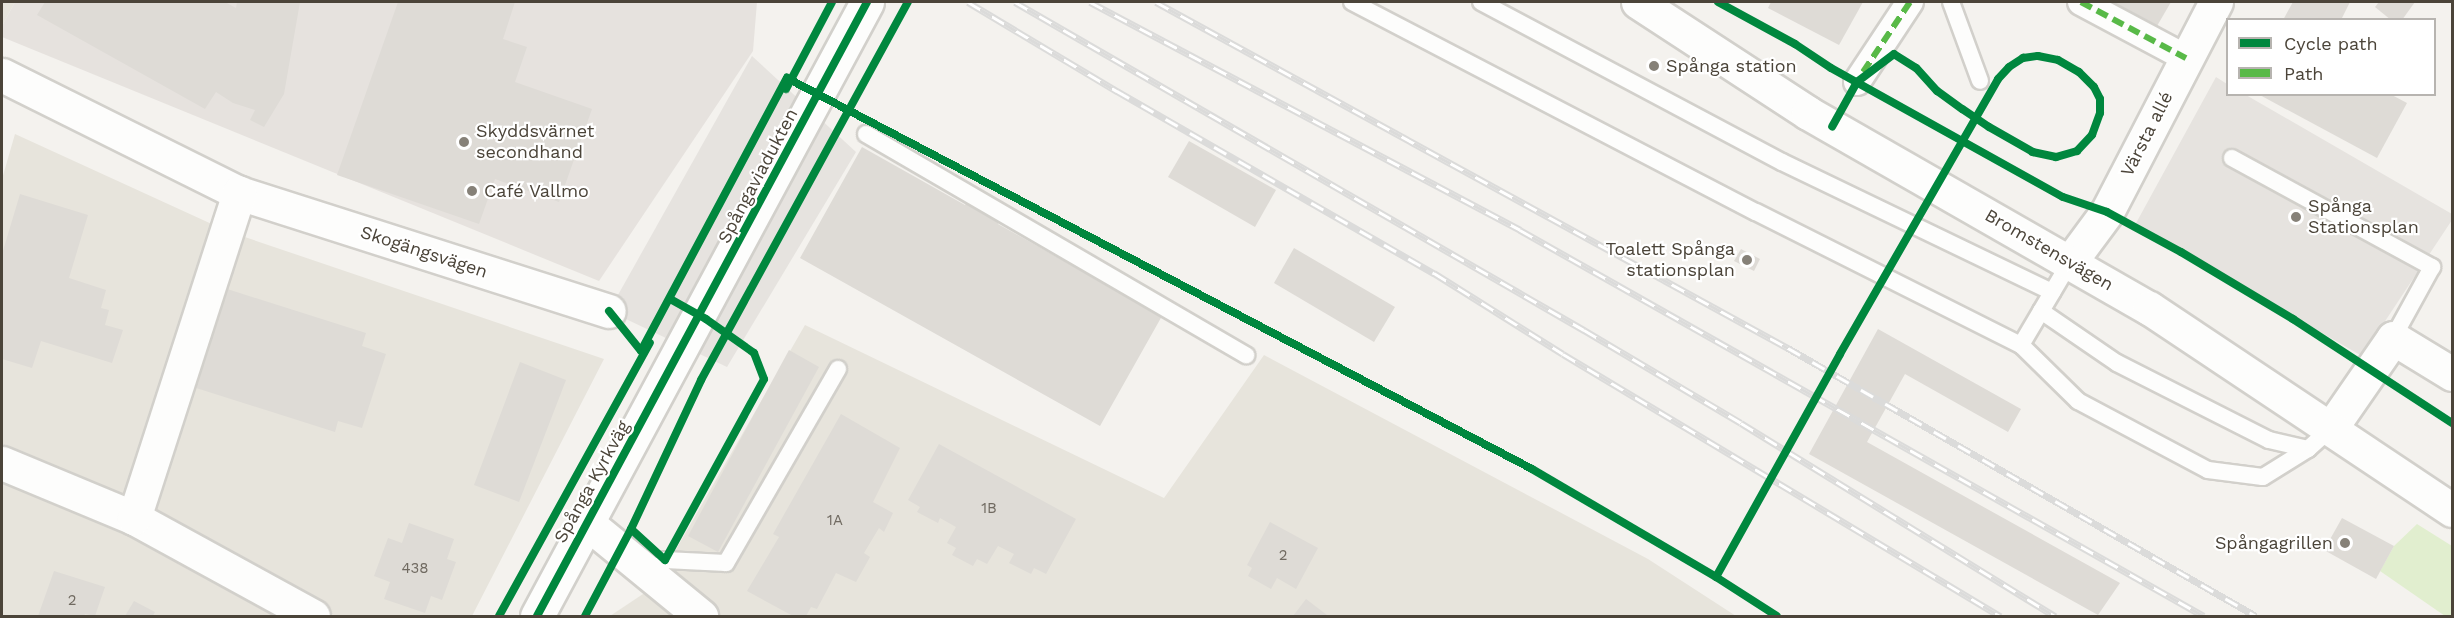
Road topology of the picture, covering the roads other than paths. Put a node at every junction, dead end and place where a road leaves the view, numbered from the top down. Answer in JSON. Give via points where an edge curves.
{"nodes":[{"id":1,"x":867,"y":2,"type":"edge"},
{"id":2,"x":1352,"y":2,"type":"edge"},
{"id":3,"x":1481,"y":2,"type":"edge"},
{"id":4,"x":1910,"y":2,"type":"edge"},
{"id":5,"x":1951,"y":2,"type":"edge"},
{"id":6,"x":2081,"y":2,"type":"edge"},
{"id":7,"x":2216,"y":2,"type":"edge"},
{"id":8,"x":1648,"y":4,"type":"edge"},
{"id":9,"x":2186,"y":58,"type":"junction"},
{"id":10,"x":2,"y":78,"type":"edge"},
{"id":11,"x":1857,"y":81,"type":"dead end"},
{"id":12,"x":1980,"y":81,"type":"dead end"},
{"id":13,"x":866,"y":134,"type":"dead end"},
{"id":14,"x":2232,"y":158,"type":"dead end"},
{"id":15,"x":239,"y":193,"type":"junction"},
{"id":16,"x":2070,"y":262,"type":"junction"},
{"id":17,"x":2052,"y":291,"type":"junction"},
{"id":18,"x":609,"y":311,"type":"dead end"},
{"id":19,"x":2041,"y":311,"type":"junction"},
{"id":20,"x":2393,"y":338,"type":"junction"},
{"id":21,"x":2021,"y":345,"type":"junction"},
{"id":22,"x":1246,"y":355,"type":"dead end"},
{"id":23,"x":674,"y":364,"type":"joint"},
{"id":24,"x":838,"y":369,"type":"dead end"},
{"id":25,"x":2452,"y":374,"type":"edge"},
{"id":26,"x":2320,"y":439,"type":"junction"},
{"id":27,"x":2,"y":463,"type":"edge"},
{"id":28,"x":2452,"y":510,"type":"edge"},
{"id":29,"x":134,"y":518,"type":"junction"},
{"id":30,"x":586,"y":522,"type":"junction"},
{"id":31,"x":653,"y":576,"type":"junction"},
{"id":32,"x":313,"y":616,"type":"edge"},
{"id":33,"x":537,"y":616,"type":"edge"},
{"id":34,"x":701,"y":616,"type":"edge"}],
"edges":[{"from":1,"to":23,"type":"street","name":"Spångaviadukten"},
{"from":2,"to":21,"type":"lane"},
{"from":3,"to":17,"type":"lane","via":[[1782,162]]},
{"from":4,"to":11,"type":"street"},
{"from":5,"to":12,"type":"lane"},
{"from":6,"to":9,"type":"street"},
{"from":7,"to":9,"type":"street","name":"Värsta allé"},
{"from":8,"to":16,"type":"street","name":"Bromstensvägen","via":[[1808,113]]},
{"from":9,"to":16,"type":"street","name":"Värsta allé","via":[[2107,212]]},
{"from":10,"to":15,"type":"street","name":"Skogängsvägen"},
{"from":13,"to":22,"type":"lane"},
{"from":14,"to":20,"type":"lane","via":[[2432,267]]},
{"from":15,"to":18,"type":"street","name":"Skogängsvägen"},
{"from":15,"to":29,"type":"street"},
{"from":16,"to":17,"type":"lane"},
{"from":16,"to":26,"type":"street","name":"Bromstensvägen","via":[[2149,308]]},
{"from":17,"to":19,"type":"lane"},
{"from":19,"to":21,"type":"lane"},
{"from":19,"to":26,"type":"lane","via":[[2117,363],[2269,440]]},
{"from":20,"to":25,"type":"street"},
{"from":20,"to":26,"type":"street"},
{"from":21,"to":26,"type":"lane","via":[[2078,401],[2208,470],[2264,477]]},
{"from":23,"to":30,"type":"street","name":"Spånga Kyrkväg"},
{"from":24,"to":31,"type":"lane","via":[[726,563],[665,560]]},
{"from":26,"to":28,"type":"street","name":"Bromstensvägen"},
{"from":27,"to":29,"type":"street"},
{"from":29,"to":32,"type":"street"},
{"from":30,"to":31,"type":"street"},
{"from":30,"to":33,"type":"street","name":"Spånga Kyrkväg"},
{"from":31,"to":34,"type":"street"}]}
